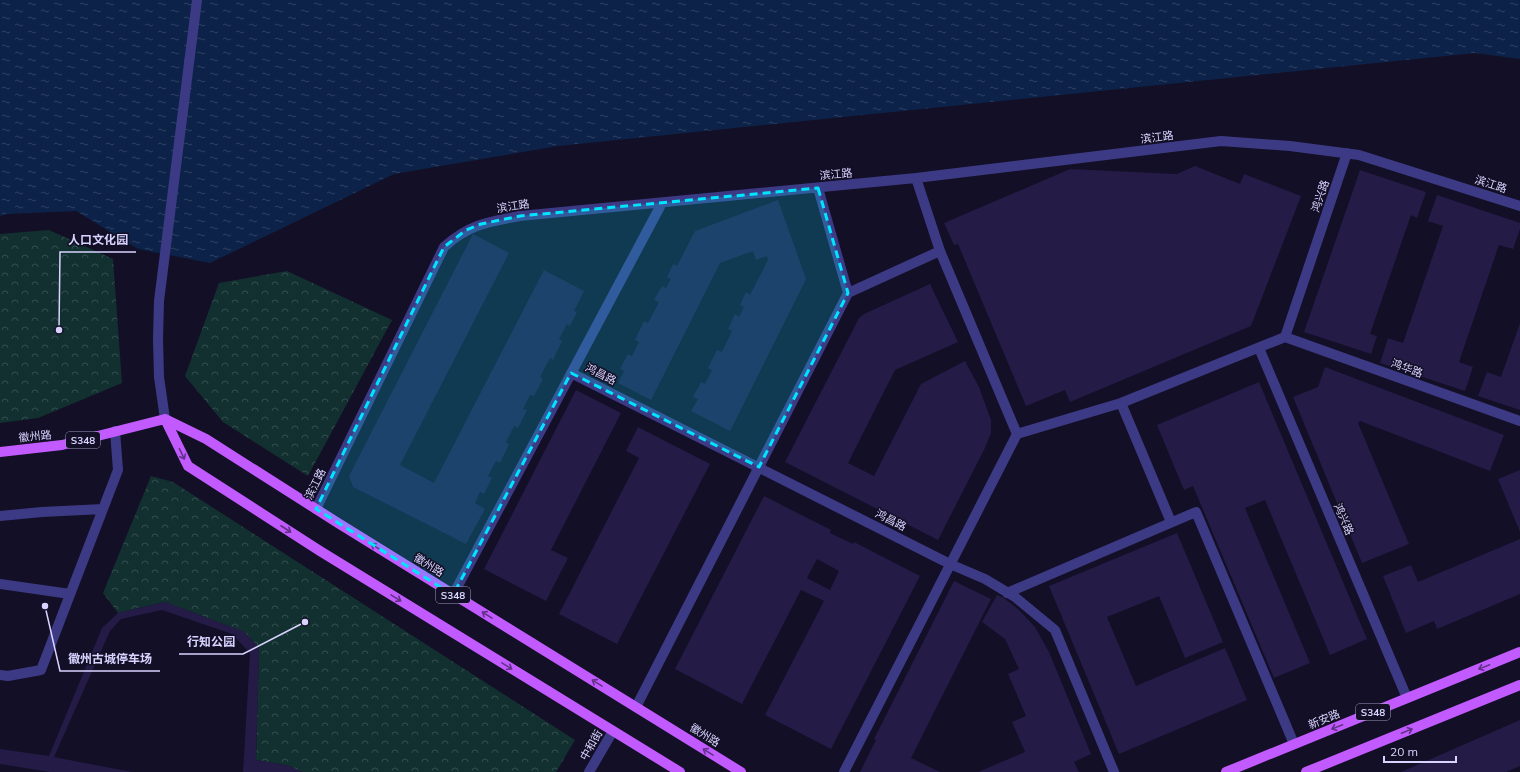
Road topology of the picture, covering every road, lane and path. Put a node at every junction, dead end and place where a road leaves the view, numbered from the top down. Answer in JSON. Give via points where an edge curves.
{"nodes":[{"id":1,"x":197,"y":0,"type":"edge"},
{"id":2,"x":1347,"y":154,"type":"junction"},
{"id":3,"x":916,"y":178,"type":"junction"},
{"id":4,"x":818,"y":188,"type":"junction"},
{"id":5,"x":662,"y":203,"type":"junction"},
{"id":6,"x":1520,"y":206,"type":"edge"},
{"id":7,"x":940,"y":251,"type":"junction"},
{"id":8,"x":848,"y":293,"type":"junction"},
{"id":9,"x":1286,"y":337,"type":"junction"},
{"id":10,"x":1258,"y":348,"type":"junction"},
{"id":11,"x":571,"y":373,"type":"junction"},
{"id":12,"x":1121,"y":403,"type":"junction"},
{"id":13,"x":165,"y":419,"type":"junction"},
{"id":14,"x":1520,"y":421,"type":"edge"},
{"id":15,"x":115,"y":431,"type":"junction"},
{"id":16,"x":1017,"y":434,"type":"junction"},
{"id":17,"x":0,"y":452,"type":"edge"},
{"id":18,"x":759,"y":467,"type":"junction"},
{"id":19,"x":103,"y":509,"type":"junction"},
{"id":20,"x":316,"y":509,"type":"junction"},
{"id":21,"x":0,"y":516,"type":"edge"},
{"id":22,"x":1172,"y":522,"type":"junction"},
{"id":23,"x":950,"y":564,"type":"junction"},
{"id":24,"x":0,"y":584,"type":"edge"},
{"id":25,"x":1007,"y":593,"type":"junction"},
{"id":26,"x":70,"y":594,"type":"junction"},
{"id":27,"x":453,"y":595,"type":"junction"},
{"id":28,"x":1520,"y":652,"type":"edge"},
{"id":29,"x":0,"y":676,"type":"edge"},
{"id":30,"x":1520,"y":685,"type":"edge"},
{"id":31,"x":1407,"y":698,"type":"junction"},
{"id":32,"x":636,"y":707,"type":"junction"},
{"id":33,"x":613,"y":731,"type":"junction"},
{"id":34,"x":1294,"y":744,"type":"junction"},
{"id":35,"x":589,"y":772,"type":"edge"},
{"id":36,"x":680,"y":772,"type":"edge"},
{"id":37,"x":741,"y":772,"type":"edge"},
{"id":38,"x":844,"y":772,"type":"edge"},
{"id":39,"x":1114,"y":772,"type":"edge"},
{"id":40,"x":1226,"y":772,"type":"edge"},
{"id":41,"x":1307,"y":772,"type":"edge"}],
"edges":[{"from":1,"to":13,"type":"street","via":[[159,301],[159,376]]},
{"from":2,"to":3,"type":"street","name":"滨江路","via":[[1290,146],[1221,141]]},
{"from":2,"to":6,"type":"street","name":"滨江路","via":[[1359,155]]},
{"from":2,"to":9,"type":"street","name":"鸿兴路"},
{"from":3,"to":4,"type":"street","name":"滨江路"},
{"from":3,"to":7,"type":"street"},
{"from":4,"to":5,"type":"street","name":"滨江路"},
{"from":4,"to":8,"type":"street"},
{"from":5,"to":11,"type":"street"},
{"from":5,"to":20,"type":"street","name":"滨江路","via":[[520,216],[481,224],[454,238],[444,247]]},
{"from":7,"to":8,"type":"street"},
{"from":7,"to":16,"type":"street"},
{"from":8,"to":18,"type":"street"},
{"from":9,"to":10,"type":"street"},
{"from":9,"to":14,"type":"street","name":"鸿华路"},
{"from":10,"to":12,"type":"street"},
{"from":10,"to":31,"type":"street","name":"鸿兴路"},
{"from":11,"to":18,"type":"street","name":"鸿昌路"},
{"from":11,"to":27,"type":"street"},
{"from":12,"to":16,"type":"street"},
{"from":12,"to":22,"type":"street"},
{"from":13,"to":15,"type":"main road","name":"徽州路","number":"S348"},
{"from":13,"to":20,"type":"main road","name":"徽州路","number":"S348","via":[[206,439]]},
{"from":13,"to":33,"type":"main road","number":"S348","one_way":true,"via":[[188,466],[320,551]]},
{"from":15,"to":17,"type":"main road","name":"徽州路","number":"S348","via":[[62,445]]},
{"from":15,"to":19,"type":"street","via":[[118,470]]},
{"from":16,"to":23,"type":"street"},
{"from":18,"to":23,"type":"street","name":"鸿昌路"},
{"from":18,"to":32,"type":"street"},
{"from":19,"to":21,"type":"street"},
{"from":19,"to":26,"type":"street"},
{"from":27,"to":20,"type":"main road","name":"徽州路","number":"S348","one_way":true},
{"from":22,"to":25,"type":"street"},
{"from":22,"to":34,"type":"street","via":[[1196,512]]},
{"from":23,"to":25,"type":"street","name":"鸿昌路","via":[[985,579]]},
{"from":23,"to":38,"type":"street"},
{"from":24,"to":26,"type":"street"},
{"from":25,"to":39,"type":"street","name":"鸿昌路","via":[[1055,630]]},
{"from":26,"to":29,"type":"street","via":[[41,670]]},
{"from":32,"to":27,"type":"main road","name":"徽州路","number":"S348","one_way":true},
{"from":28,"to":31,"type":"main road","name":"新安路","number":"S348","one_way":true},
{"from":41,"to":30,"type":"main road","one_way":true},
{"from":31,"to":34,"type":"main road","name":"新安路","number":"S348","one_way":true},
{"from":37,"to":32,"type":"main road","name":"徽州路","number":"S348","one_way":true},
{"from":33,"to":35,"type":"street","name":"中和街"},
{"from":33,"to":36,"type":"main road","number":"S348"},
{"from":34,"to":40,"type":"main road","name":"新安路","number":"S348"}]}
